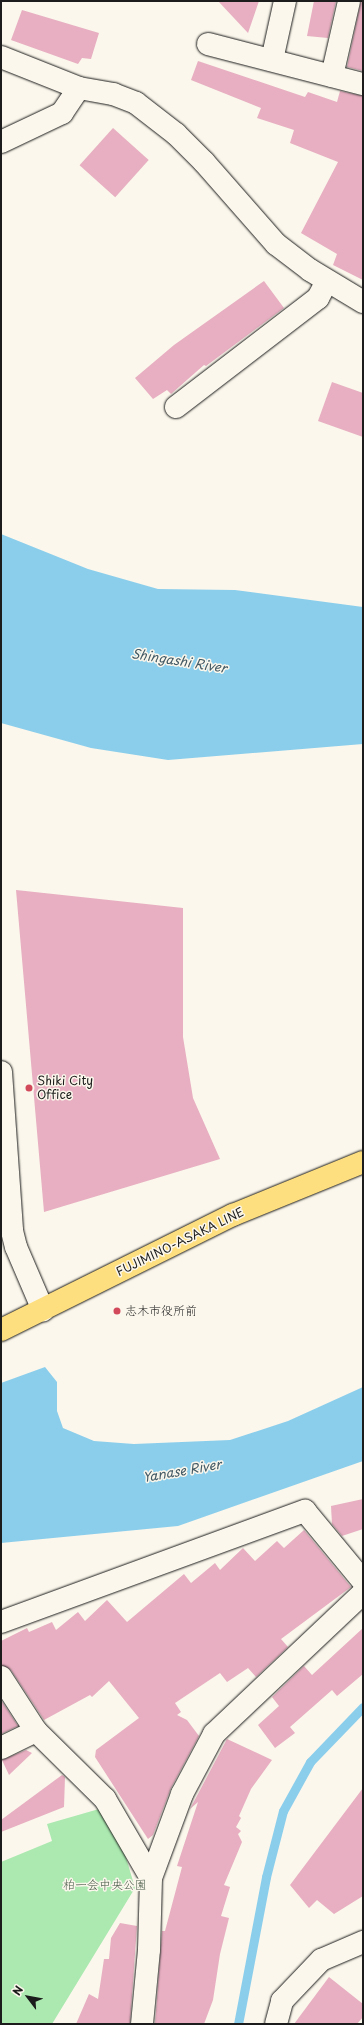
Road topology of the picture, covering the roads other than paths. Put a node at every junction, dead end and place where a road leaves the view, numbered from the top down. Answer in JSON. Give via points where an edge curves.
{"nodes":[{"id":1,"x":285,"y":1,"type":"edge"},
{"id":2,"x":350,"y":1,"type":"edge"},
{"id":3,"x":208,"y":44,"type":"dead end"},
{"id":4,"x":1,"y":57,"type":"edge"},
{"id":5,"x":272,"y":60,"type":"junction"},
{"id":6,"x":332,"y":76,"type":"junction"},
{"id":7,"x":363,"y":84,"type":"edge"},
{"id":8,"x":79,"y":88,"type":"junction"},
{"id":9,"x":1,"y":142,"type":"edge"},
{"id":10,"x":327,"y":282,"type":"junction"},
{"id":11,"x":363,"y":302,"type":"edge"},
{"id":12,"x":176,"y":407,"type":"dead end"},
{"id":13,"x":1,"y":1072,"type":"edge"},
{"id":14,"x":3,"y":1124,"type":"edge"},
{"id":15,"x":363,"y":1162,"type":"edge"},
{"id":16,"x":43,"y":1310,"type":"junction"},
{"id":17,"x":1,"y":1330,"type":"edge"},
{"id":18,"x":363,"y":1581,"type":"edge"},
{"id":19,"x":363,"y":1593,"type":"edge"},
{"id":20,"x":1,"y":1622,"type":"edge"},
{"id":21,"x":1,"y":1677,"type":"edge"},
{"id":22,"x":36,"y":1731,"type":"junction"},
{"id":23,"x":1,"y":1748,"type":"edge"},
{"id":24,"x":151,"y":1878,"type":"junction"},
{"id":25,"x":363,"y":1942,"type":"edge"},
{"id":26,"x":142,"y":2024,"type":"edge"},
{"id":27,"x":276,"y":2024,"type":"edge"}],
"edges":[{"from":1,"to":5,"type":"street"},
{"from":2,"to":6,"type":"street"},
{"from":3,"to":5,"type":"street"},
{"from":4,"to":8,"type":"street"},
{"from":5,"to":6,"type":"street"},
{"from":6,"to":7,"type":"street"},
{"from":8,"to":9,"type":"street","via":[[62,114]]},
{"from":8,"to":10,"type":"street","via":[[113,94],[136,103],[154,116],[204,162],[276,244]]},
{"from":10,"to":11,"type":"street"},
{"from":10,"to":12,"type":"street","via":[[318,298]]},
{"from":13,"to":14,"type":"street"},
{"from":14,"to":16,"type":"street","via":[[12,1231],[16,1248]]},
{"from":15,"to":16,"type":"main road","name":"FUJIMINO-ASAKA LINE","via":[[233,1215]]},
{"from":16,"to":17,"type":"main road","name":"FUJIMINO-ASAKA LINE"},
{"from":18,"to":20,"type":"street","via":[[305,1511]]},
{"from":19,"to":24,"type":"street","via":[[214,1734],[182,1794]]},
{"from":21,"to":22,"type":"street"},
{"from":22,"to":23,"type":"street"},
{"from":22,"to":24,"type":"street","via":[[105,1799]]},
{"from":24,"to":26,"type":"street","via":[[149,1950]]},
{"from":25,"to":27,"type":"street","via":[[321,1960],[282,2001]]}]}
